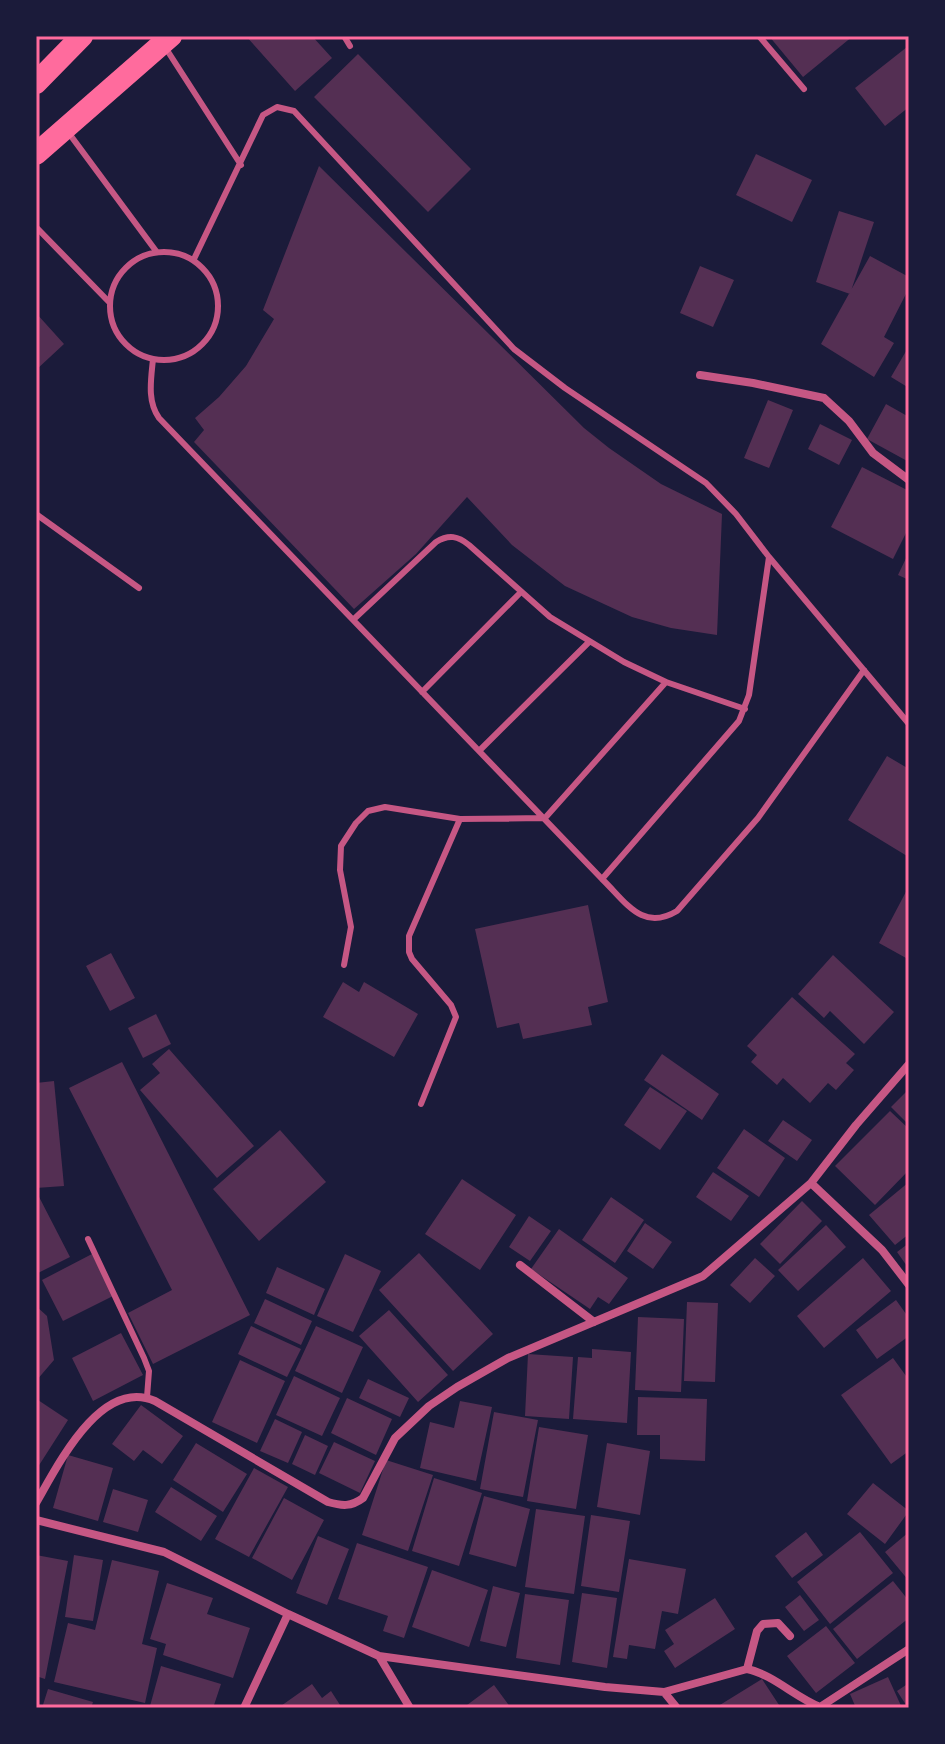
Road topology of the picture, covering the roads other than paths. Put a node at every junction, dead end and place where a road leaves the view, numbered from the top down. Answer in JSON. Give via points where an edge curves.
{"nodes":[{"id":1,"x":82,"y":36,"type":"edge"},
{"id":2,"x":344,"y":36,"type":"edge"},
{"id":3,"x":759,"y":36,"type":"edge"},
{"id":4,"x":164,"y":38,"type":"edge"},
{"id":5,"x":350,"y":46,"type":"dead end"},
{"id":6,"x":36,"y":83,"type":"edge"},
{"id":7,"x":804,"y":89,"type":"dead end"},
{"id":8,"x":66,"y":129,"type":"junction"},
{"id":9,"x":36,"y":154,"type":"edge"},
{"id":10,"x":241,"y":165,"type":"junction"},
{"id":11,"x":36,"y":227,"type":"edge"},
{"id":12,"x":156,"y":251,"type":"junction"},
{"id":13,"x":194,"y":259,"type":"junction"},
{"id":14,"x":110,"y":303,"type":"junction"},
{"id":15,"x":153,"y":359,"type":"junction"},
{"id":16,"x":700,"y":375,"type":"dead end"},
{"id":17,"x":909,"y":480,"type":"edge"},
{"id":18,"x":36,"y":514,"type":"edge"},
{"id":19,"x":769,"y":557,"type":"junction"},
{"id":20,"x":139,"y":588,"type":"dead end"},
{"id":21,"x":520,"y":593,"type":"junction"},
{"id":22,"x":354,"y":619,"type":"junction"},
{"id":23,"x":589,"y":642,"type":"junction"},
{"id":24,"x":864,"y":670,"type":"junction"},
{"id":25,"x":666,"y":682,"type":"junction"},
{"id":26,"x":422,"y":692,"type":"junction"},
{"id":27,"x":745,"y":709,"type":"junction"},
{"id":28,"x":909,"y":724,"type":"edge"},
{"id":29,"x":479,"y":751,"type":"junction"},
{"id":30,"x":545,"y":818,"type":"junction"},
{"id":31,"x":460,"y":819,"type":"junction"},
{"id":32,"x":602,"y":879,"type":"junction"},
{"id":33,"x":344,"y":965,"type":"dead end"},
{"id":34,"x":909,"y":1064,"type":"edge"},
{"id":35,"x":421,"y":1104,"type":"dead end"},
{"id":36,"x":811,"y":1183,"type":"junction"},
{"id":37,"x":88,"y":1239,"type":"dead end"},
{"id":38,"x":520,"y":1265,"type":"dead end"},
{"id":39,"x":909,"y":1285,"type":"edge"},
{"id":40,"x":594,"y":1322,"type":"junction"},
{"id":41,"x":147,"y":1397,"type":"junction"},
{"id":42,"x":36,"y":1503,"type":"edge"},
{"id":43,"x":36,"y":1520,"type":"edge"},
{"id":44,"x":288,"y":1614,"type":"junction"},
{"id":45,"x":790,"y":1636,"type":"dead end"},
{"id":46,"x":909,"y":1649,"type":"edge"},
{"id":47,"x":379,"y":1656,"type":"junction"},
{"id":48,"x":747,"y":1669,"type":"junction"},
{"id":49,"x":664,"y":1692,"type":"junction"},
{"id":50,"x":820,"y":1707,"type":"edge"},
{"id":51,"x":244,"y":1708,"type":"edge"},
{"id":52,"x":410,"y":1708,"type":"edge"},
{"id":53,"x":677,"y":1708,"type":"edge"}],
"edges":[{"from":1,"to":6,"type":"highway"},
{"from":2,"to":5,"type":"lane"},
{"from":3,"to":7,"type":"lane"},
{"from":4,"to":8,"type":"highway"},
{"from":4,"to":10,"type":"lane"},
{"from":8,"to":9,"type":"highway"},
{"from":8,"to":12,"type":"lane"},
{"from":10,"to":13,"type":"lane"},
{"from":10,"to":19,"type":"lane","via":[[263,115],[284,107],[294,111],[514,349],[706,483]]},
{"from":11,"to":14,"type":"lane"},
{"from":12,"to":13,"type":"lane"},
{"from":12,"to":14,"type":"lane","via":[[124,268]]},
{"from":13,"to":15,"type":"lane","via":[[217,289],[215,326],[190,354]]},
{"from":14,"to":15,"type":"lane","via":[[121,339]]},
{"from":15,"to":22,"type":"lane","via":[[151,396],[159,418]]},
{"from":16,"to":17,"type":"street","via":[[824,398],[873,453]]},
{"from":18,"to":20,"type":"lane"},
{"from":19,"to":24,"type":"lane"},
{"from":19,"to":27,"type":"lane"},
{"from":21,"to":22,"type":"lane","via":[[469,545],[449,536],[436,542]]},
{"from":21,"to":23,"type":"lane"},
{"from":21,"to":26,"type":"lane"},
{"from":22,"to":26,"type":"lane"},
{"from":23,"to":25,"type":"lane"},
{"from":23,"to":29,"type":"lane"},
{"from":24,"to":28,"type":"lane"},
{"from":24,"to":32,"type":"lane","via":[[775,797],[677,911],[660,919],[642,918]]},
{"from":25,"to":27,"type":"lane"},
{"from":25,"to":30,"type":"lane"},
{"from":26,"to":29,"type":"lane"},
{"from":27,"to":32,"type":"lane"},
{"from":29,"to":30,"type":"lane"},
{"from":30,"to":31,"type":"lane"},
{"from":30,"to":32,"type":"lane"},
{"from":31,"to":33,"type":"lane","via":[[385,807],[368,811],[356,823],[339,857],[351,927]]},
{"from":31,"to":35,"type":"lane","via":[[409,936],[412,959],[456,1017]]},
{"from":34,"to":36,"type":"street"},
{"from":36,"to":39,"type":"street","via":[[882,1250]]},
{"from":36,"to":40,"type":"street","via":[[703,1276]]},
{"from":37,"to":41,"type":"lane","via":[[149,1371]]},
{"from":38,"to":40,"type":"street"},
{"from":40,"to":41,"type":"street","via":[[508,1358],[429,1406],[395,1438],[355,1504],[328,1502]]},
{"from":41,"to":42,"type":"street","via":[[125,1397],[96,1415]]},
{"from":43,"to":44,"type":"street","via":[[164,1552]]},
{"from":44,"to":47,"type":"street"},
{"from":44,"to":51,"type":"street"},
{"from":45,"to":48,"type":"street","via":[[778,1623],[763,1624]]},
{"from":46,"to":50,"type":"street"},
{"from":47,"to":49,"type":"street"},
{"from":47,"to":52,"type":"street"},
{"from":48,"to":49,"type":"street"},
{"from":48,"to":50,"type":"street"},
{"from":49,"to":53,"type":"street"}]}
